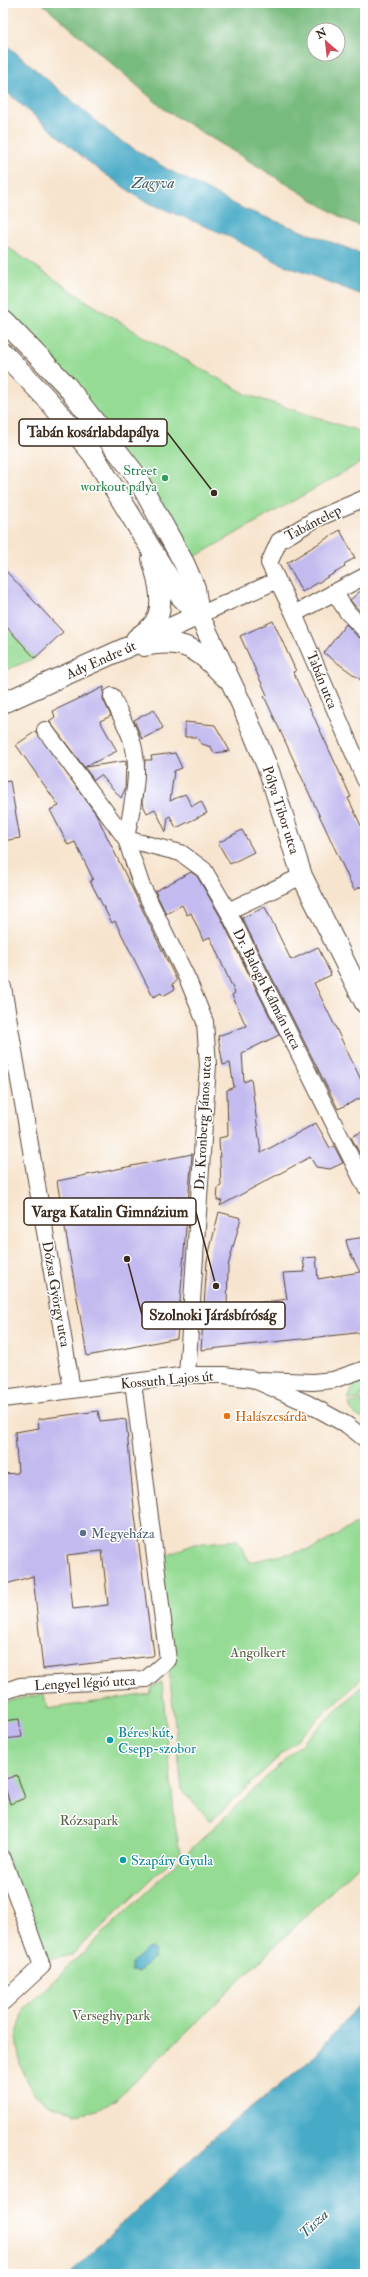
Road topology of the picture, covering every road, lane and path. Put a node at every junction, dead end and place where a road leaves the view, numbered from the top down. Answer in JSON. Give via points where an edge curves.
{"nodes":[{"id":1,"x":3,"y":320,"type":"edge"},
{"id":2,"x":3,"y":353,"type":"edge"},
{"id":3,"x":365,"y":498,"type":"edge"},
{"id":4,"x":148,"y":542,"type":"junction"},
{"id":5,"x":365,"y":576,"type":"edge"},
{"id":6,"x":276,"y":581,"type":"junction"},
{"id":7,"x":334,"y":592,"type":"junction"},
{"id":8,"x":294,"y":614,"type":"junction"},
{"id":9,"x":199,"y":615,"type":"junction"},
{"id":10,"x":365,"y":630,"type":"edge"},
{"id":11,"x":122,"y":650,"type":"junction"},
{"id":12,"x":234,"y":687,"type":"junction"},
{"id":13,"x":112,"y":696,"type":"dead end"},
{"id":14,"x":3,"y":703,"type":"edge"},
{"id":15,"x":45,"y":730,"type":"dead end"},
{"id":16,"x":365,"y":780,"type":"edge"},
{"id":17,"x":126,"y":839,"type":"junction"},
{"id":18,"x":302,"y":876,"type":"junction"},
{"id":19,"x":228,"y":911,"type":"junction"},
{"id":20,"x":3,"y":987,"type":"edge"},
{"id":21,"x":365,"y":1003,"type":"edge"},
{"id":22,"x":365,"y":1186,"type":"edge"},
{"id":23,"x":365,"y":1369,"type":"edge"},
{"id":24,"x":187,"y":1375,"type":"junction"},
{"id":25,"x":252,"y":1379,"type":"junction"},
{"id":26,"x":133,"y":1382,"type":"junction"},
{"id":27,"x":72,"y":1389,"type":"junction"},
{"id":28,"x":3,"y":1399,"type":"edge"},
{"id":29,"x":362,"y":1434,"type":"edge"},
{"id":30,"x":3,"y":1692,"type":"edge"},
{"id":31,"x":3,"y":1859,"type":"edge"},
{"id":32,"x":3,"y":2002,"type":"edge"}],
"edges":[{"from":1,"to":9,"type":"street","via":[[66,385],[135,474],[184,563],[195,588]]},
{"from":2,"to":4,"type":"street","via":[[48,400],[93,454]]},
{"from":3,"to":6,"type":"street","name":"Tabántelep","via":[[314,520],[279,541],[269,563]]},
{"from":4,"to":9,"type":"street","via":[[180,596]]},
{"from":4,"to":11,"type":"street","via":[[157,576],[160,604],[155,622]]},
{"from":5,"to":7,"type":"street"},
{"from":6,"to":8,"type":"street","name":"Tabán utca"},
{"from":6,"to":9,"type":"street"},
{"from":7,"to":8,"type":"street"},
{"from":7,"to":10,"type":"street","via":[[348,613]]},
{"from":8,"to":16,"type":"street","name":"Tabán utca"},
{"from":9,"to":11,"type":"street","name":"Ady Endre út"},
{"from":9,"to":12,"type":"street","name":"Pólya Tibor utca"},
{"from":11,"to":12,"type":"street","via":[[159,643],[185,644],[209,660]]},
{"from":11,"to":14,"type":"street","name":"Ady Endre út"},
{"from":12,"to":18,"type":"street","name":"Pólya Tibor utca","via":[[269,771]]},
{"from":13,"to":17,"type":"street","name":"Dr. Kronberg János utca","via":[[132,742],[136,759],[134,795]]},
{"from":15,"to":17,"type":"street","name":"Dr. Kronberg János utca"},
{"from":17,"to":19,"type":"street","name":"Dr. Balogh Kálmán utca","via":[[181,853],[204,870]]},
{"from":17,"to":24,"type":"street","name":"Dr. Kronberg János utca","via":[[141,884],[188,980],[205,1022],[208,1064]]},
{"from":18,"to":19,"type":"street"},
{"from":18,"to":21,"type":"street","name":"Pólya Tibor utca"},
{"from":19,"to":22,"type":"street","name":"Dr. Balogh Kálmán utca"},
{"from":20,"to":27,"type":"street","name":"Dózsa György utca"},
{"from":23,"to":25,"type":"street","via":[[333,1380],[313,1382]]},
{"from":24,"to":25,"type":"street","name":"Kossuth Lajos út","via":[[224,1375]]},
{"from":24,"to":26,"type":"street","name":"Kossuth Lajos út"},
{"from":25,"to":29,"type":"street","name":"Kossuth Lajos út","via":[[307,1404]]},
{"from":26,"to":27,"type":"street","name":"Kossuth Lajos út"},
{"from":26,"to":30,"type":"street","name":"Lengyel légió utca","via":[[168,1660],[146,1679],[20,1686]]},
{"from":27,"to":28,"type":"street","name":"Kossuth Lajos út"},
{"from":31,"to":32,"type":"street","via":[[42,1966]]}]}
